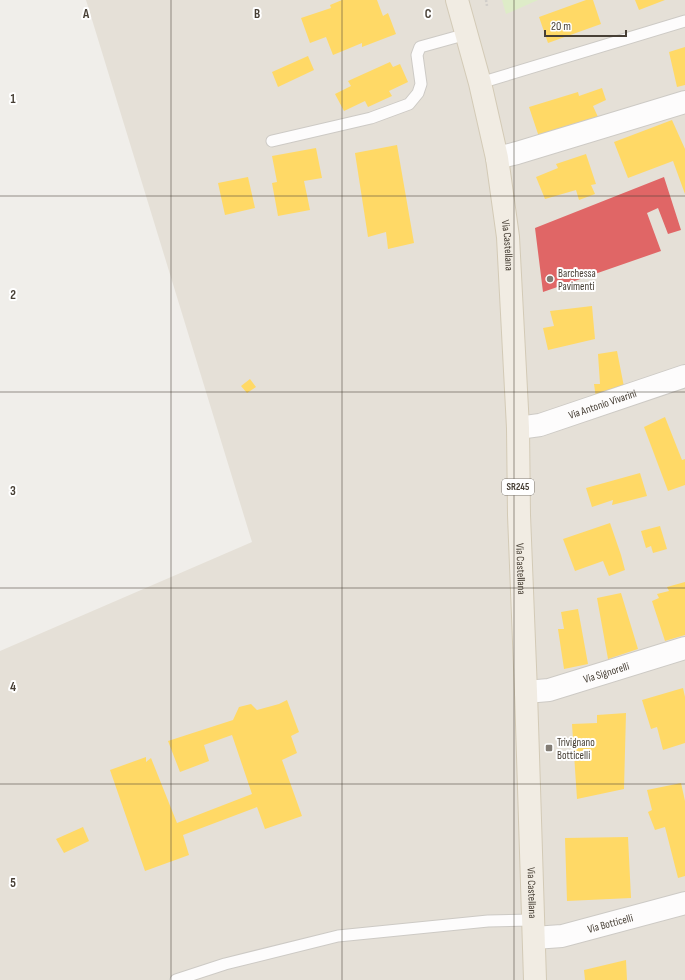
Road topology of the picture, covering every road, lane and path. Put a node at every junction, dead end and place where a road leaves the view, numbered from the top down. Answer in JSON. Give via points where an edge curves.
{"nodes":[{"id":1,"x":457,"y":0,"type":"edge"},
{"id":2,"x":685,"y":21,"type":"edge"},
{"id":3,"x":467,"y":34,"type":"junction"},
{"id":4,"x":480,"y":83,"type":"junction"},
{"id":5,"x":685,"y":102,"type":"edge"},
{"id":6,"x":272,"y":141,"type":"dead end"},
{"id":7,"x":497,"y":158,"type":"junction"},
{"id":8,"x":685,"y":376,"type":"edge"},
{"id":9,"x":518,"y":428,"type":"junction"},
{"id":10,"x":685,"y":648,"type":"edge"},
{"id":11,"x":526,"y":692,"type":"junction"},
{"id":12,"x":685,"y":903,"type":"edge"},
{"id":13,"x":533,"y":929,"type":"junction"},
{"id":14,"x":176,"y":980,"type":"edge"},
{"id":15,"x":535,"y":980,"type":"edge"}],
"edges":[{"from":1,"to":3,"type":"main road","name":"Via Castellana","number":"SR245"},
{"from":2,"to":4,"type":"lane"},
{"from":3,"to":4,"type":"main road","name":"Via Castellana","number":"SR245"},
{"from":3,"to":6,"type":"lane","via":[[420,47],[417,55],[421,84],[418,93],[409,104],[371,118]]},
{"from":4,"to":7,"type":"main road","name":"Via Castellana","number":"SR245"},
{"from":5,"to":7,"type":"street"},
{"from":7,"to":9,"type":"main road","name":"Via Castellana","number":"SR245","via":[[508,237]]},
{"from":8,"to":9,"type":"street","name":"Via Antonio Vivarini","via":[[540,425]]},
{"from":9,"to":11,"type":"main road","name":"Via Castellana","number":"SR245"},
{"from":10,"to":11,"type":"street","name":"Via Signorelli","via":[[549,690]]},
{"from":11,"to":13,"type":"main road","name":"Via Castellana","number":"SR245"},
{"from":12,"to":13,"type":"street","name":"Via Botticelli","via":[[562,936]]},
{"from":13,"to":14,"type":"lane","via":[[481,921],[338,936],[225,964]]},
{"from":13,"to":15,"type":"main road","name":"Via Castellana","number":"SR245"}]}
